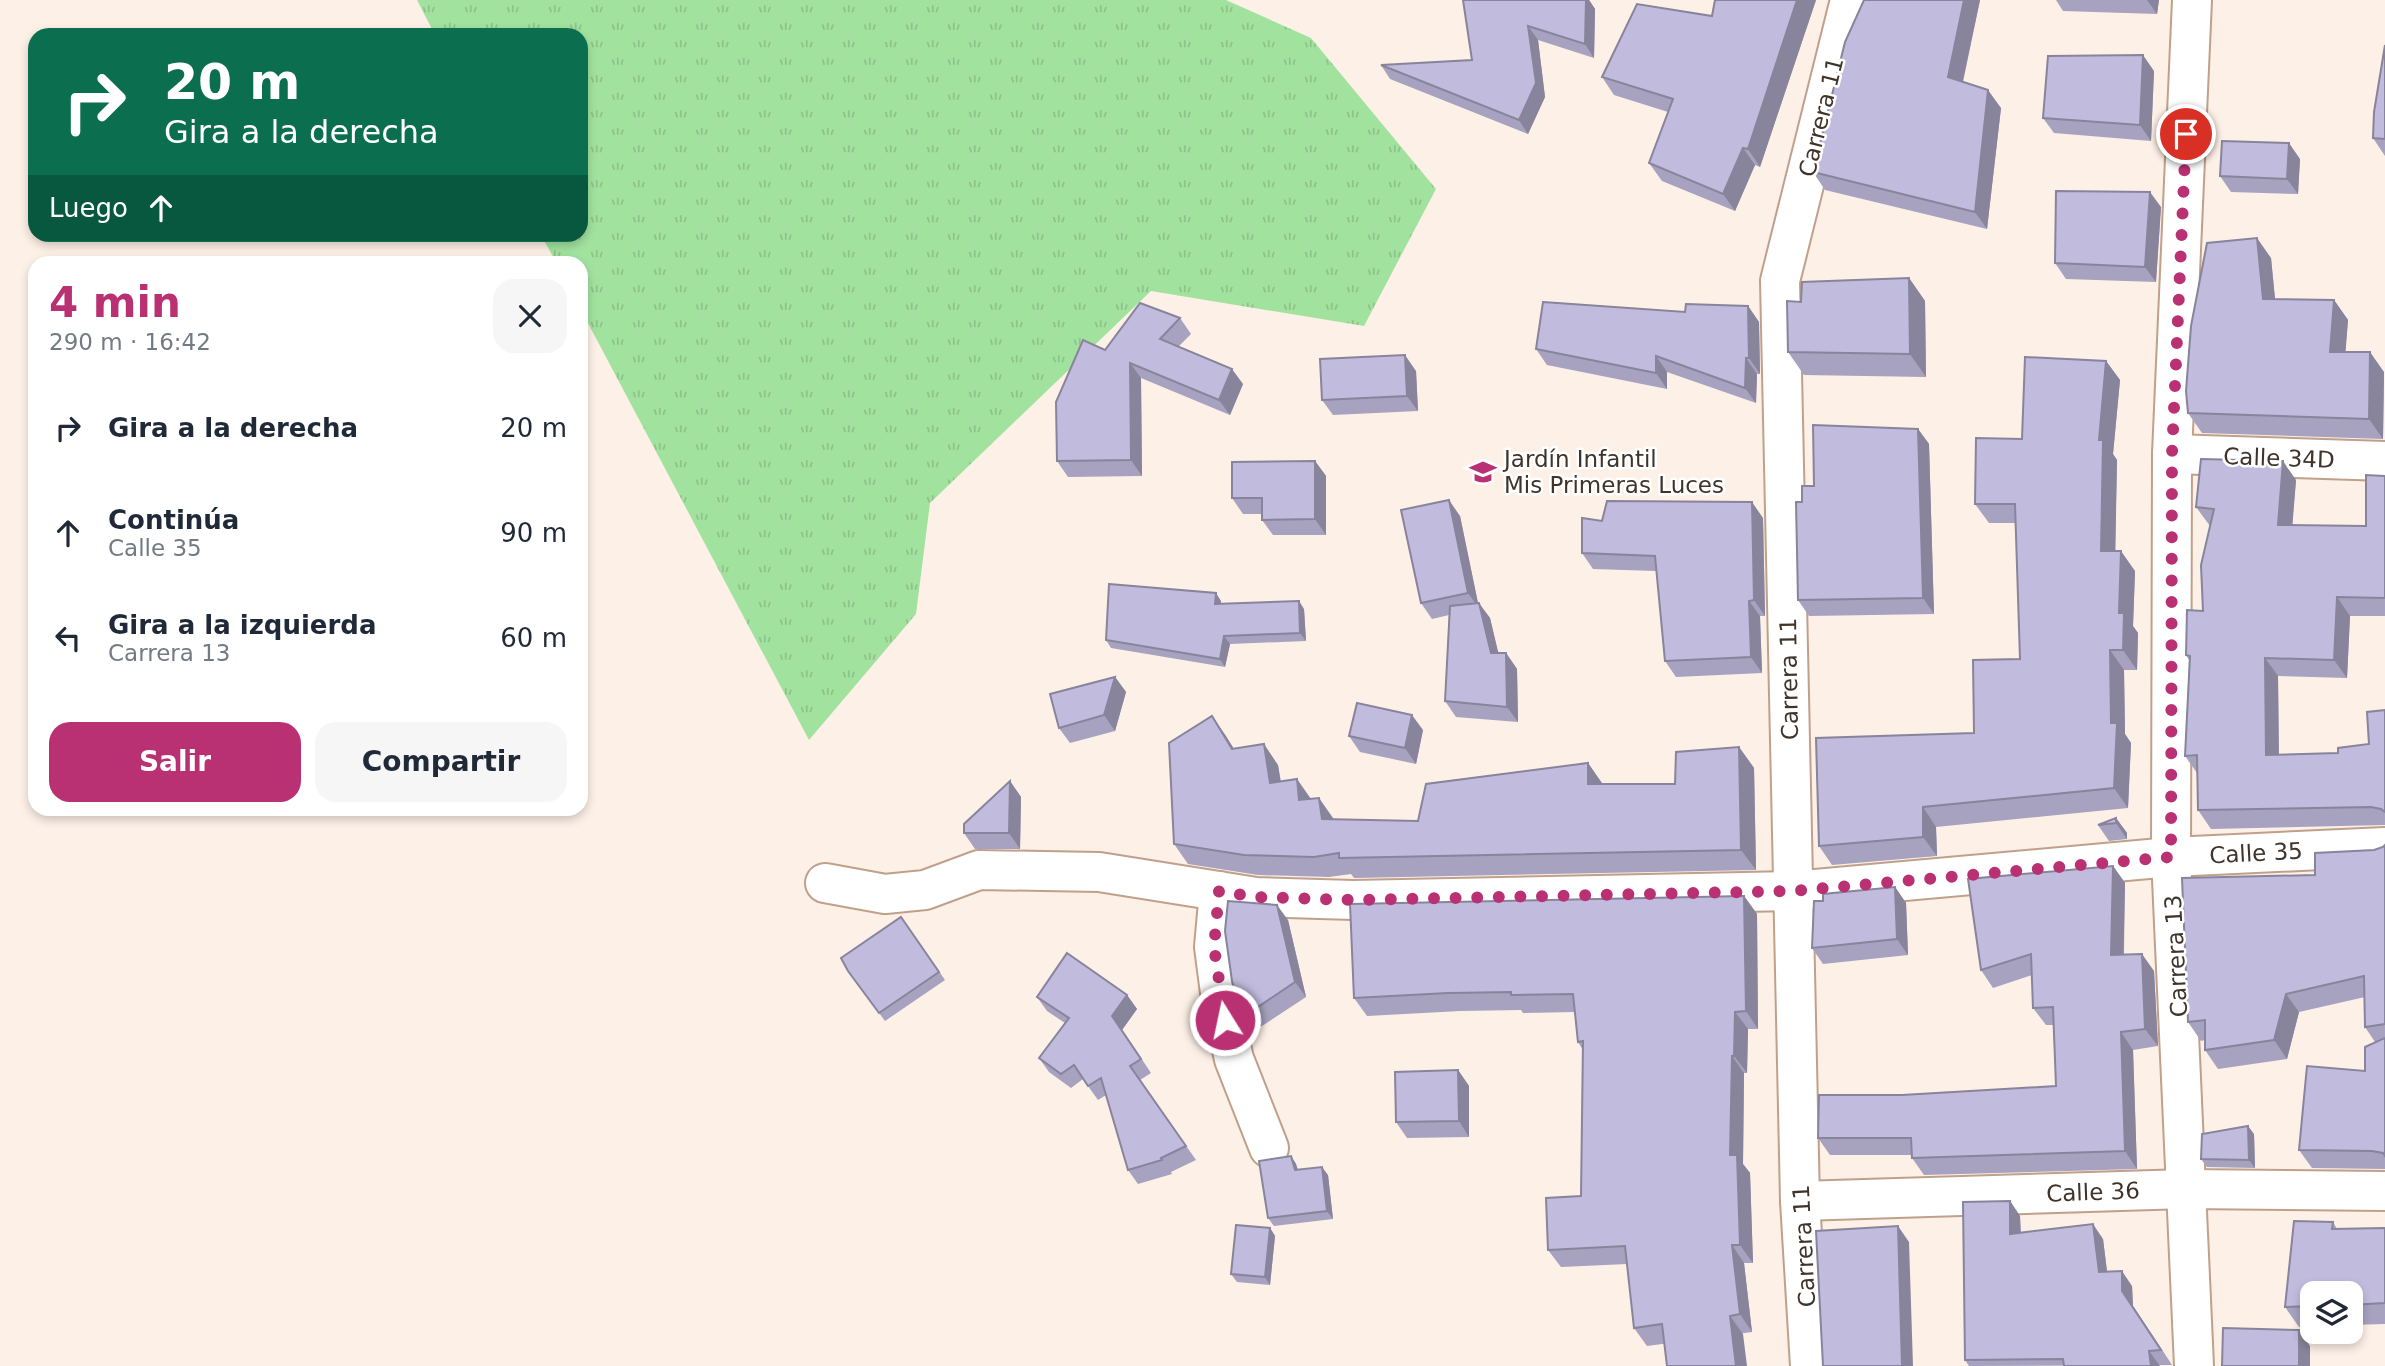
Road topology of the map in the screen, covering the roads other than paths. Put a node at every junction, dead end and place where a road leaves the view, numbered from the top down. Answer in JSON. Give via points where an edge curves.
{"nodes":[{"id":1,"x":1850,"y":0,"type":"edge"},
{"id":2,"x":2192,"y":0,"type":"edge"},
{"id":3,"x":2172,"y":454,"type":"junction"},
{"id":4,"x":2385,"y":461,"type":"edge"},
{"id":5,"x":2385,"y":847,"type":"edge"},
{"id":6,"x":2171,"y":857,"type":"junction"},
{"id":7,"x":825,"y":883,"type":"dead end"},
{"id":8,"x":1219,"y":891,"type":"junction"},
{"id":9,"x":1793,"y":891,"type":"junction"},
{"id":10,"x":1269,"y":1148,"type":"dead end"},
{"id":11,"x":2186,"y":1189,"type":"junction"},
{"id":12,"x":2385,"y":1191,"type":"edge"},
{"id":13,"x":1800,"y":1201,"type":"junction"},
{"id":14,"x":1810,"y":1366,"type":"edge"},
{"id":15,"x":2194,"y":1366,"type":"edge"}],
"edges":[{"from":1,"to":9,"type":"street","name":"Carrera 11","via":[[1780,281]]},
{"from":2,"to":3,"type":"street","name":"Carrera 13"},
{"from":3,"to":4,"type":"street","name":"Calle 34D"},
{"from":3,"to":6,"type":"street","name":"Carrera 13"},
{"from":5,"to":6,"type":"street","name":"Calle 35"},
{"from":6,"to":9,"type":"street","name":"Calle 35"},
{"from":6,"to":11,"type":"street","name":"Carrera 13"},
{"from":7,"to":8,"type":"street","name":"Calle 35","via":[[885,894],[925,890],[979,870],[1099,872]]},
{"from":8,"to":9,"type":"street","name":"Calle 35","via":[[1256,897],[1353,900]]},
{"from":8,"to":10,"type":"street","via":[[1214,947],[1221,1000],[1234,1059]]},
{"from":9,"to":13,"type":"street","name":"Carrera 11"},
{"from":11,"to":12,"type":"street","name":"Calle 36"},
{"from":11,"to":13,"type":"street","name":"Calle 36"},
{"from":11,"to":15,"type":"street","name":"Carrera 13"},
{"from":13,"to":14,"type":"street","name":"Carrera 11"}]}
